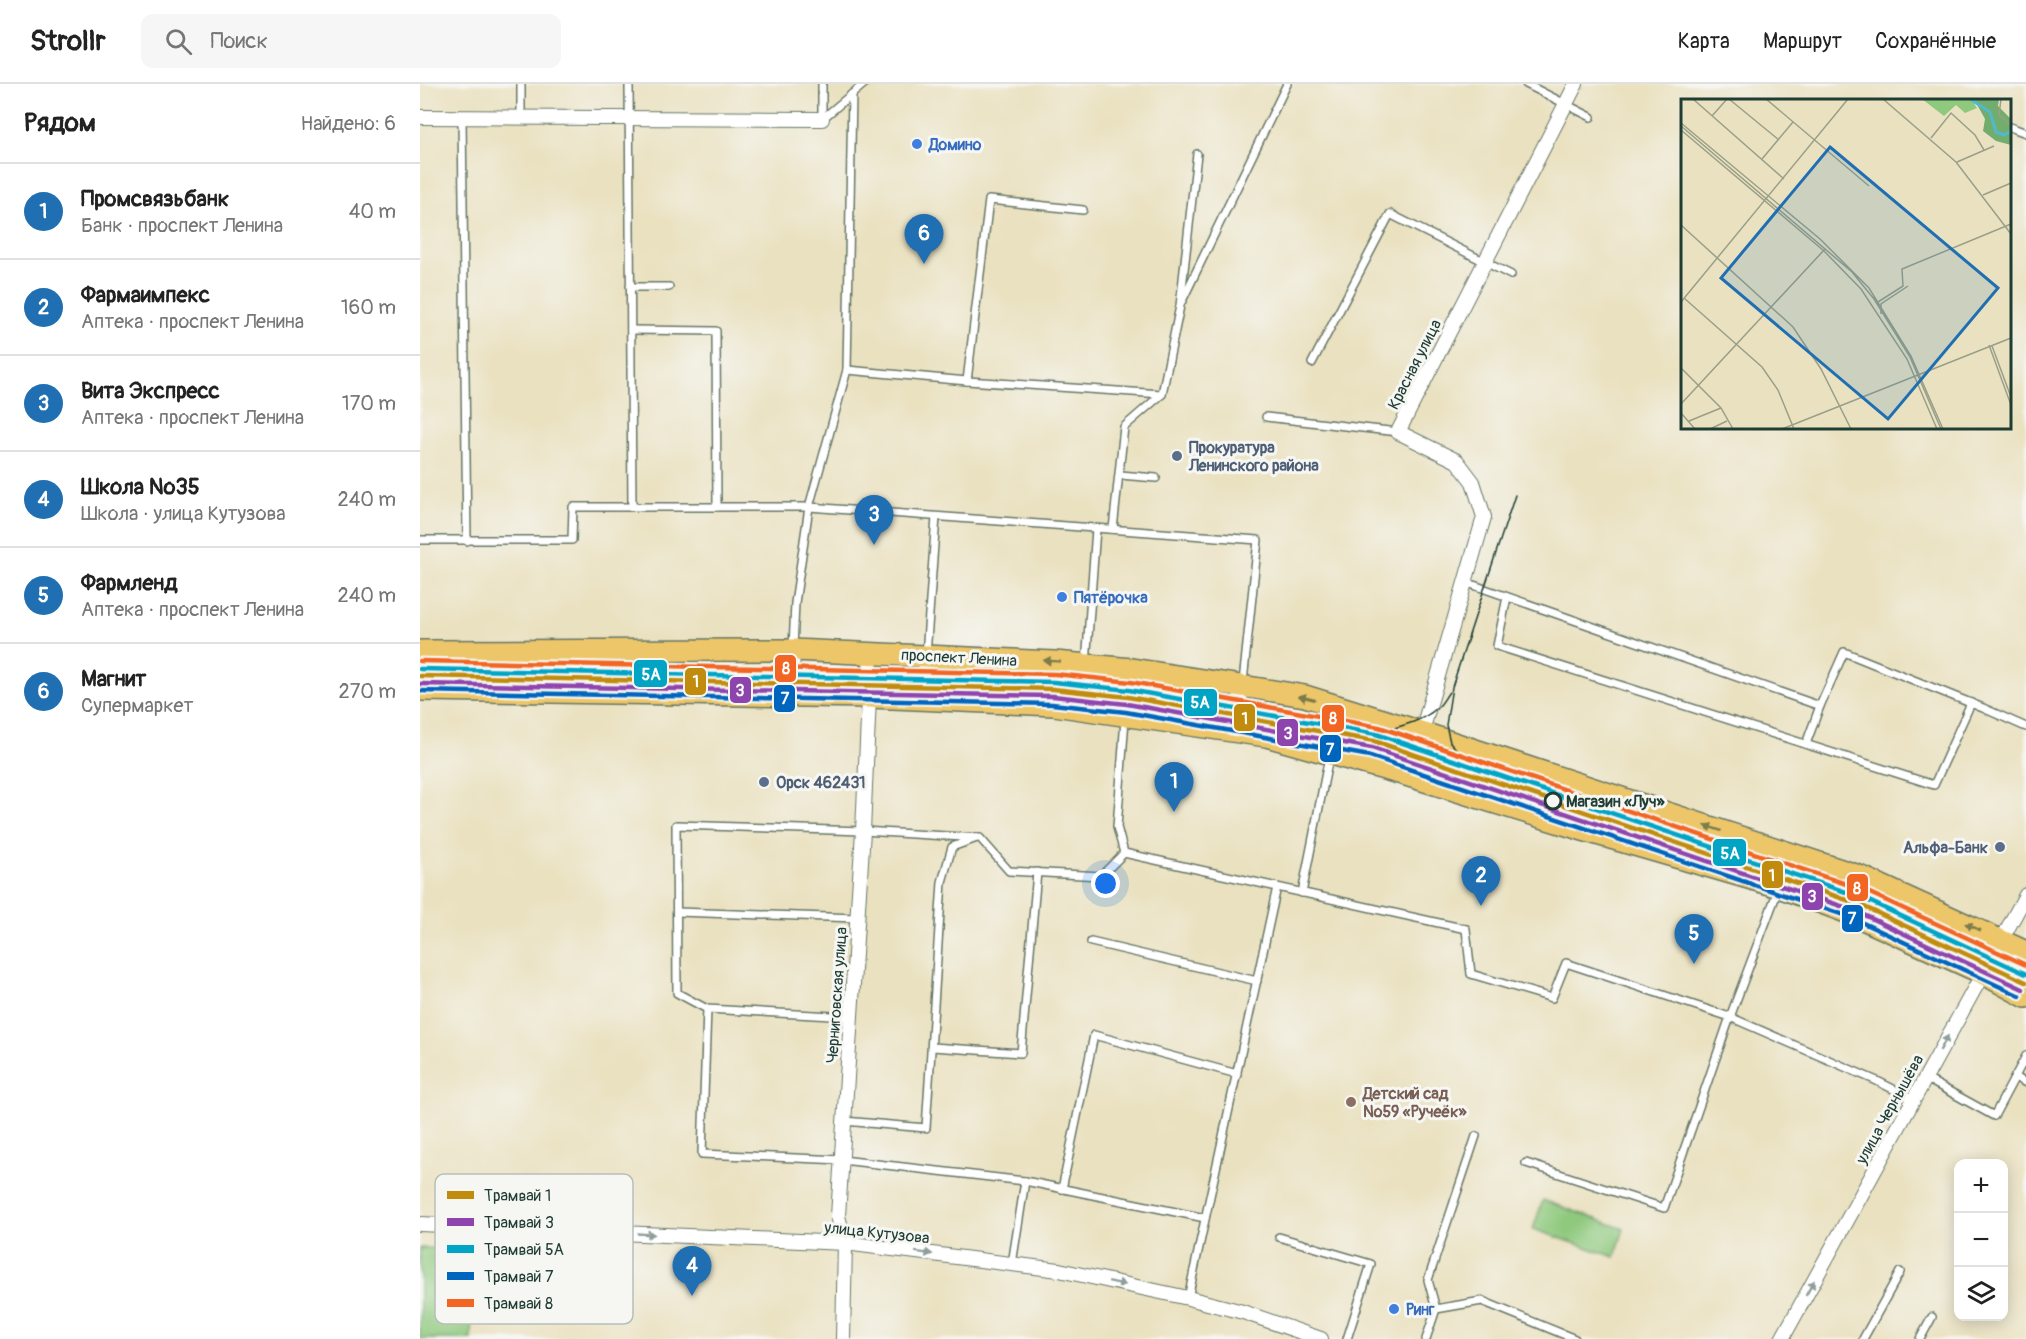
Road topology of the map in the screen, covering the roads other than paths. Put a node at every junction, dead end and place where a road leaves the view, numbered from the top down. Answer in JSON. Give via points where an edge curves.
{"nodes":[{"id":1,"x":521,"y":84,"type":"edge"},
{"id":2,"x":629,"y":84,"type":"edge"},
{"id":3,"x":822,"y":84,"type":"edge"},
{"id":4,"x":864,"y":84,"type":"edge"},
{"id":5,"x":1287,"y":84,"type":"edge"},
{"id":6,"x":1526,"y":84,"type":"edge"},
{"id":7,"x":1576,"y":84,"type":"edge"},
{"id":8,"x":852,"y":94,"type":"junction"},
{"id":9,"x":1566,"y":104,"type":"junction"},
{"id":10,"x":462,"y":116,"type":"junction"},
{"id":11,"x":420,"y":117,"type":"edge"},
{"id":12,"x":521,"y":117,"type":"junction"},
{"id":13,"x":629,"y":117,"type":"junction"},
{"id":14,"x":1591,"y":117,"type":"dead end"},
{"id":15,"x":822,"y":119,"type":"junction"},
{"id":16,"x":2011,"y":128,"type":"edge"},
{"id":17,"x":2026,"y":133,"type":"edge"},
{"id":18,"x":1197,"y":154,"type":"dead end"},
{"id":19,"x":1083,"y":210,"type":"dead end"},
{"id":20,"x":1485,"y":261,"type":"junction"},
{"id":21,"x":1511,"y":276,"type":"dead end"},
{"id":22,"x":630,"y":287,"type":"junction"},
{"id":23,"x":669,"y":287,"type":"dead end"},
{"id":24,"x":1180,"y":306,"type":"junction"},
{"id":25,"x":631,"y":330,"type":"junction"},
{"id":26,"x":1312,"y":363,"type":"dead end"},
{"id":27,"x":847,"y":370,"type":"junction"},
{"id":28,"x":967,"y":381,"type":"junction"},
{"id":29,"x":1162,"y":394,"type":"junction"},
{"id":30,"x":1266,"y":417,"type":"dead end"},
{"id":31,"x":1398,"y":432,"type":"junction"},
{"id":32,"x":1120,"y":475,"type":"junction"},
{"id":33,"x":1155,"y":478,"type":"dead end"},
{"id":34,"x":632,"y":507,"type":"junction"},
{"id":35,"x":717,"y":507,"type":"junction"},
{"id":36,"x":809,"y":507,"type":"junction"},
{"id":37,"x":936,"y":517,"type":"junction"},
{"id":38,"x":1096,"y":529,"type":"junction"},
{"id":39,"x":1113,"y":529,"type":"junction"},
{"id":40,"x":420,"y":540,"type":"edge"},
{"id":41,"x":467,"y":541,"type":"junction"},
{"id":42,"x":1465,"y":582,"type":"junction"},
{"id":43,"x":1507,"y":597,"type":"junction"},
{"id":44,"x":793,"y":650,"type":"junction"},
{"id":45,"x":420,"y":651,"type":"edge"},
{"id":46,"x":871,"y":653,"type":"junction"},
{"id":47,"x":926,"y":655,"type":"junction"},
{"id":48,"x":1086,"y":664,"type":"junction"},
{"id":49,"x":1132,"y":669,"type":"junction"},
{"id":50,"x":1242,"y":687,"type":"junction"},
{"id":51,"x":420,"y":690,"type":"edge"},
{"id":52,"x":791,"y":696,"type":"junction"},
{"id":53,"x":869,"y":698,"type":"junction"},
{"id":54,"x":925,"y":700,"type":"junction"},
{"id":55,"x":1971,"y":703,"type":"junction"},
{"id":56,"x":1820,"y":706,"type":"junction"},
{"id":57,"x":1342,"y":708,"type":"junction"},
{"id":58,"x":1082,"y":709,"type":"junction"},
{"id":59,"x":1126,"y":716,"type":"junction"},
{"id":60,"x":2026,"y":727,"type":"edge"},
{"id":61,"x":1235,"y":732,"type":"junction"},
{"id":62,"x":1421,"y":733,"type":"junction"},
{"id":63,"x":1806,"y":744,"type":"junction"},
{"id":64,"x":1330,"y":754,"type":"junction"},
{"id":65,"x":1409,"y":776,"type":"junction"},
{"id":66,"x":863,"y":831,"type":"junction"},
{"id":67,"x":980,"y":838,"type":"junction"},
{"id":68,"x":1124,"y":853,"type":"junction"},
{"id":69,"x":1790,"y":853,"type":"junction"},
{"id":70,"x":1036,"y":872,"type":"junction"},
{"id":71,"x":1277,"y":887,"type":"junction"},
{"id":72,"x":1779,"y":887,"type":"junction"},
{"id":73,"x":1302,"y":893,"type":"junction"},
{"id":74,"x":2026,"y":895,"type":"edge"},
{"id":75,"x":677,"y":912,"type":"junction"},
{"id":76,"x":858,"y":918,"type":"junction"},
{"id":77,"x":2001,"y":940,"type":"junction"},
{"id":78,"x":1091,"y":942,"type":"dead end"},
{"id":79,"x":2026,"y":952,"type":"edge"},
{"id":80,"x":1982,"y":973,"type":"junction"},
{"id":81,"x":1257,"y":981,"type":"junction"},
{"id":82,"x":2026,"y":997,"type":"edge"},
{"id":83,"x":707,"y":1009,"type":"junction"},
{"id":84,"x":851,"y":1017,"type":"junction"},
{"id":85,"x":1730,"y":1017,"type":"junction"},
{"id":86,"x":932,"y":1047,"type":"junction"},
{"id":87,"x":2026,"y":1056,"type":"edge"},
{"id":88,"x":1237,"y":1074,"type":"junction"},
{"id":89,"x":2015,"y":1077,"type":"junction"},
{"id":90,"x":1925,"y":1078,"type":"junction"},
{"id":91,"x":2026,"y":1083,"type":"edge"},
{"id":92,"x":1913,"y":1099,"type":"junction"},
{"id":93,"x":844,"y":1121,"type":"junction"},
{"id":94,"x":1476,"y":1136,"type":"dead end"},
{"id":95,"x":842,"y":1160,"type":"junction"},
{"id":96,"x":1526,"y":1163,"type":"dead end"},
{"id":97,"x":1025,"y":1181,"type":"junction"},
{"id":98,"x":1062,"y":1189,"type":"junction"},
{"id":99,"x":1205,"y":1218,"type":"junction"},
{"id":100,"x":420,"y":1224,"type":"edge"},
{"id":101,"x":435,"y":1225,"type":"edge"},
{"id":102,"x":633,"y":1234,"type":"edge"},
{"id":103,"x":1279,"y":1237,"type":"dead end"},
{"id":104,"x":845,"y":1243,"type":"junction"},
{"id":105,"x":1012,"y":1264,"type":"junction"},
{"id":106,"x":1900,"y":1272,"type":"dead end"},
{"id":107,"x":1188,"y":1298,"type":"junction"},
{"id":108,"x":1436,"y":1309,"type":"junction"},
{"id":109,"x":1932,"y":1317,"type":"dead end"},
{"id":110,"x":843,"y":1339,"type":"edge"},
{"id":111,"x":1321,"y":1339,"type":"edge"},
{"id":112,"x":1347,"y":1339,"type":"edge"},
{"id":113,"x":1426,"y":1339,"type":"edge"},
{"id":114,"x":1575,"y":1339,"type":"edge"},
{"id":115,"x":1782,"y":1339,"type":"edge"},
{"id":116,"x":1863,"y":1339,"type":"edge"},
{"id":117,"x":1920,"y":1339,"type":"edge"}],
"edges":[{"from":1,"to":12,"type":"lane"},
{"from":2,"to":13,"type":"lane"},
{"from":3,"to":15,"type":"lane"},
{"from":4,"to":8,"type":"lane"},
{"from":5,"to":24,"type":"lane"},
{"from":6,"to":9,"type":"lane"},
{"from":7,"to":9,"type":"street","name":"Красная улица"},
{"from":8,"to":15,"type":"lane"},
{"from":8,"to":27,"type":"lane"},
{"from":9,"to":14,"type":"lane"},
{"from":9,"to":20,"type":"street","name":"Красная улица"},
{"from":10,"to":11,"type":"street"},
{"from":10,"to":12,"type":"street"},
{"from":10,"to":41,"type":"lane"},
{"from":12,"to":13,"type":"street"},
{"from":13,"to":15,"type":"street"},
{"from":13,"to":22,"type":"lane"},
{"from":16,"to":17,"type":"lane"},
{"from":18,"to":24,"type":"lane"},
{"from":19,"to":28,"type":"lane","via":[[989,200]]},
{"from":20,"to":21,"type":"lane"},
{"from":20,"to":26,"type":"lane","via":[[1390,214]]},
{"from":20,"to":31,"type":"street","name":"Красная улица"},
{"from":22,"to":23,"type":"lane"},
{"from":22,"to":25,"type":"lane"},
{"from":24,"to":29,"type":"lane"},
{"from":25,"to":34,"type":"lane"},
{"from":25,"to":35,"type":"lane","via":[[716,331]]},
{"from":27,"to":28,"type":"lane"},
{"from":27,"to":36,"type":"lane"},
{"from":28,"to":29,"type":"lane"},
{"from":29,"to":32,"type":"lane","via":[[1124,427]]},
{"from":30,"to":31,"type":"lane"},
{"from":31,"to":42,"type":"street","name":"Красная улица","via":[[1457,461],[1473,482],[1484,517]]},
{"from":32,"to":33,"type":"lane"},
{"from":32,"to":39,"type":"lane"},
{"from":34,"to":35,"type":"lane"},
{"from":34,"to":41,"type":"lane","via":[[573,507],[572,540]]},
{"from":35,"to":36,"type":"lane"},
{"from":36,"to":37,"type":"lane"},
{"from":36,"to":44,"type":"lane","via":[[795,603]]},
{"from":37,"to":38,"type":"lane"},
{"from":37,"to":47,"type":"lane"},
{"from":38,"to":39,"type":"lane"},
{"from":38,"to":48,"type":"lane"},
{"from":39,"to":50,"type":"lane","via":[[1258,540]]},
{"from":40,"to":41,"type":"lane"},
{"from":42,"to":43,"type":"lane"},
{"from":42,"to":62,"type":"street","name":"Красная улица"},
{"from":43,"to":56,"type":"lane"},
{"from":43,"to":63,"type":"lane","via":[[1497,646]]},
{"from":44,"to":45,"type":"main road","name":"проспект Ленина"},
{"from":44,"to":46,"type":"main road","name":"проспект Ленина"},
{"from":44,"to":52,"type":"street"},
{"from":46,"to":47,"type":"main road","name":"проспект Ленина"},
{"from":46,"to":53,"type":"street","name":"Черниговская улица"},
{"from":48,"to":47,"type":"main road","name":"проспект Ленина","one_way":true},
{"from":47,"to":54,"type":"street"},
{"from":48,"to":49,"type":"main road","name":"проспект Ленина"},
{"from":48,"to":58,"type":"street"},
{"from":49,"to":50,"type":"main road","name":"проспект Ленина"},
{"from":49,"to":59,"type":"street"},
{"from":57,"to":50,"type":"main road","name":"проспект Ленина","one_way":true,"via":[[1305,696]]},
{"from":50,"to":61,"type":"street"},
{"from":51,"to":52,"type":"main road"},
{"from":52,"to":53,"type":"main road"},
{"from":53,"to":54,"type":"main road"},
{"from":53,"to":66,"type":"street","name":"Черниговская улица"},
{"from":54,"to":58,"type":"main road"},
{"from":55,"to":56,"type":"lane","via":[[1844,652]]},
{"from":55,"to":60,"type":"lane"},
{"from":55,"to":63,"type":"lane","via":[[1934,785]]},
{"from":56,"to":63,"type":"lane"},
{"from":57,"to":62,"type":"main road","name":"проспект Ленина"},
{"from":57,"to":64,"type":"street"},
{"from":58,"to":59,"type":"main road"},
{"from":59,"to":61,"type":"main road"},
{"from":59,"to":68,"type":"lane","via":[[1117,827]]},
{"from":61,"to":64,"type":"main road","via":[[1266,736]]},
{"from":62,"to":65,"type":"street","name":"Красная улица"},
{"from":69,"to":62,"type":"main road","name":"проспект Ленина","one_way":true},
{"from":64,"to":65,"type":"main road"},
{"from":64,"to":73,"type":"lane"},
{"from":65,"to":72,"type":"main road"},
{"from":66,"to":67,"type":"lane"},
{"from":66,"to":75,"type":"lane","via":[[676,825]]},
{"from":66,"to":76,"type":"street","name":"Черниговская улица"},
{"from":67,"to":70,"type":"lane","via":[[1008,871]]},
{"from":67,"to":86,"type":"lane","via":[[952,848],[942,882]]},
{"from":68,"to":70,"type":"lane","via":[[1101,876]]},
{"from":68,"to":71,"type":"lane"},
{"from":69,"to":72,"type":"street"},
{"from":77,"to":69,"type":"main road","name":"проспект Ленина","one_way":true,"via":[[1862,877]]},
{"from":70,"to":86,"type":"lane","via":[[1021,1053]]},
{"from":71,"to":73,"type":"lane"},
{"from":71,"to":81,"type":"lane"},
{"from":72,"to":80,"type":"main road","via":[[1854,915]]},
{"from":72,"to":85,"type":"lane"},
{"from":73,"to":85,"type":"lane","via":[[1466,929],[1471,974],[1552,998],[1566,963]]},
{"from":74,"to":77,"type":"street","name":"улица Чернышёва"},
{"from":75,"to":76,"type":"lane"},
{"from":75,"to":83,"type":"lane","via":[[677,993]]},
{"from":76,"to":84,"type":"street","name":"Черниговская улица"},
{"from":77,"to":79,"type":"main road","name":"проспект Ленина"},
{"from":77,"to":80,"type":"street","name":"улица Чернышёва"},
{"from":78,"to":81,"type":"lane"},
{"from":80,"to":82,"type":"main road"},
{"from":90,"to":80,"type":"street","name":"улица Чернышёва","one_way":true},
{"from":81,"to":88,"type":"lane"},
{"from":83,"to":84,"type":"lane"},
{"from":83,"to":95,"type":"lane","via":[[702,1154]]},
{"from":84,"to":93,"type":"street","name":"Черниговская улица"},
{"from":85,"to":92,"type":"lane"},
{"from":85,"to":96,"type":"lane","via":[[1664,1208]]},
{"from":86,"to":93,"type":"lane","via":[[926,1128]]},
{"from":87,"to":89,"type":"lane"},
{"from":88,"to":98,"type":"lane","via":[[1094,1035]]},
{"from":88,"to":99,"type":"lane"},
{"from":89,"to":90,"type":"lane","via":[[1994,1116]]},
{"from":89,"to":91,"type":"lane"},
{"from":90,"to":92,"type":"street","name":"улица Чернышёва"},
{"from":115,"to":92,"type":"street","name":"улица Чернышёва","one_way":true},
{"from":93,"to":95,"type":"street","name":"Черниговская улица"},
{"from":94,"to":108,"type":"lane","via":[[1428,1280]]},
{"from":95,"to":97,"type":"lane"},
{"from":95,"to":104,"type":"street","name":"Черниговская улица","via":[[838,1216]]},
{"from":97,"to":98,"type":"lane"},
{"from":97,"to":105,"type":"lane"},
{"from":98,"to":99,"type":"lane"},
{"from":99,"to":107,"type":"lane"},
{"from":100,"to":101,"type":"street","name":"улица Кутузова","one_way":true},
{"from":102,"to":104,"type":"street","name":"улица Кутузова","one_way":true},
{"from":103,"to":112,"type":"lane","via":[[1371,1264]]},
{"from":104,"to":105,"type":"street","name":"улица Кутузова","one_way":true},
{"from":104,"to":110,"type":"street","name":"Черниговская улица"},
{"from":105,"to":107,"type":"street","name":"улица Кутузова","one_way":true,"via":[[1059,1270]]},
{"from":106,"to":116,"type":"lane"},
{"from":107,"to":111,"type":"street","name":"улица Кутузова"},
{"from":108,"to":113,"type":"lane"},
{"from":108,"to":114,"type":"lane","via":[[1482,1301]]},
{"from":109,"to":117,"type":"lane"}]}
